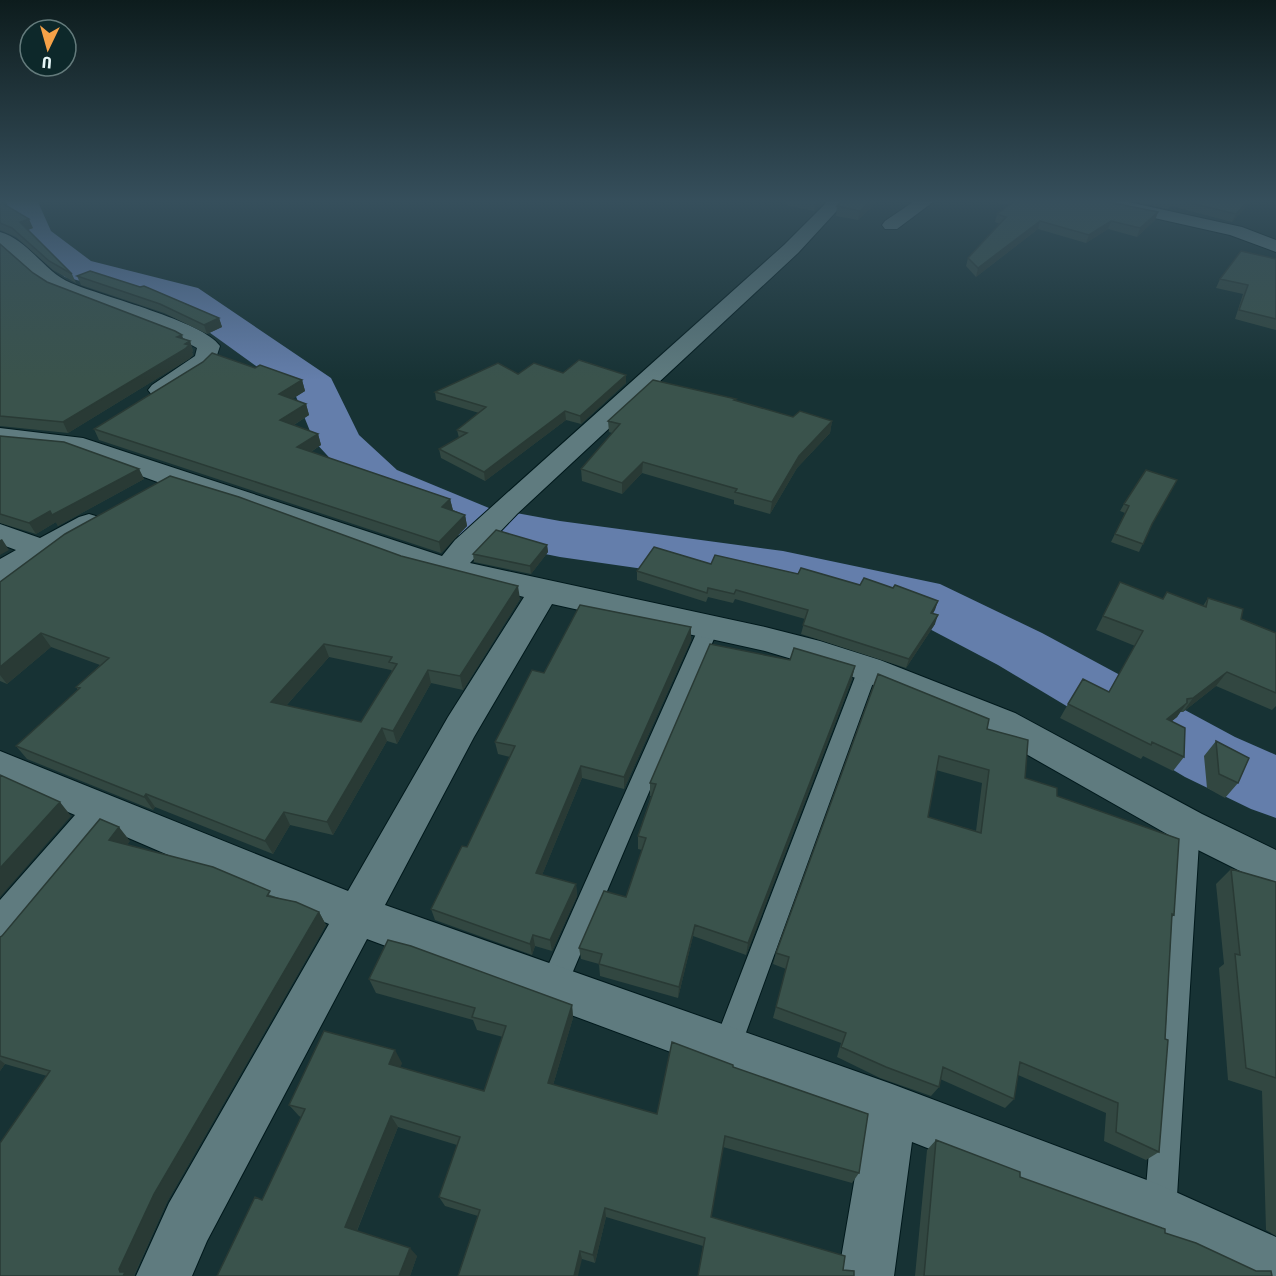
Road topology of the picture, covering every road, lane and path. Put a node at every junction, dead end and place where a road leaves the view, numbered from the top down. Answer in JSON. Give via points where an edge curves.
{"nodes":[{"id":1,"x":30,"y":262,"type":"edge"},
{"id":2,"x":777,"y":262,"type":"edge"},
{"id":3,"x":145,"y":399,"type":"edge"},
{"id":4,"x":0,"y":436,"type":"edge"},
{"id":5,"x":173,"y":478,"type":"junction"},
{"id":6,"x":142,"y":494,"type":"edge"},
{"id":7,"x":112,"y":511,"type":"edge"},
{"id":8,"x":0,"y":533,"type":"edge"},
{"id":9,"x":41,"y":549,"type":"junction"},
{"id":10,"x":458,"y":557,"type":"junction"},
{"id":11,"x":0,"y":572,"type":"edge"},
{"id":12,"x":544,"y":591,"type":"junction"},
{"id":13,"x":709,"y":627,"type":"junction"},
{"id":14,"x":868,"y":669,"type":"junction"},
{"id":15,"x":0,"y":766,"type":"edge"},
{"id":16,"x":103,"y":810,"type":"junction"},
{"id":17,"x":1188,"y":826,"type":"junction"},
{"id":18,"x":1276,"y":870,"type":"edge"},
{"id":19,"x":357,"y":915,"type":"junction"},
{"id":20,"x":0,"y":932,"type":"edge"},
{"id":21,"x":553,"y":986,"type":"junction"},
{"id":22,"x":726,"y":1049,"type":"junction"},
{"id":23,"x":892,"y":1109,"type":"junction"},
{"id":24,"x":1160,"y":1212,"type":"junction"},
{"id":25,"x":1276,"y":1266,"type":"edge"},
{"id":26,"x":164,"y":1276,"type":"edge"},
{"id":27,"x":866,"y":1276,"type":"edge"}],
"edges":[{"from":1,"to":3,"type":"street","via":[[60,286],[148,318],[209,346],[206,359]]},
{"from":2,"to":10,"type":"street"},
{"from":4,"to":5,"type":"street","via":[[84,437]]},
{"from":5,"to":6,"type":"street"},
{"from":5,"to":10,"type":"street","via":[[255,502],[416,560]]},
{"from":7,"to":9,"type":"street"},
{"from":8,"to":9,"type":"street"},
{"from":9,"to":11,"type":"street"},
{"from":10,"to":12,"type":"street"},
{"from":12,"to":13,"type":"street"},
{"from":12,"to":19,"type":"street","via":[[461,727]]},
{"from":13,"to":14,"type":"street"},
{"from":13,"to":21,"type":"lane"},
{"from":14,"to":17,"type":"street","via":[[1002,723]]},
{"from":14,"to":22,"type":"lane"},
{"from":15,"to":16,"type":"street"},
{"from":16,"to":19,"type":"street"},
{"from":16,"to":20,"type":"street"},
{"from":17,"to":18,"type":"street"},
{"from":17,"to":24,"type":"lane"},
{"from":19,"to":21,"type":"street"},
{"from":19,"to":26,"type":"street","via":[[188,1222]]},
{"from":21,"to":22,"type":"street"},
{"from":22,"to":23,"type":"street"},
{"from":23,"to":24,"type":"street"},
{"from":23,"to":27,"type":"street"},
{"from":24,"to":25,"type":"street"}]}
